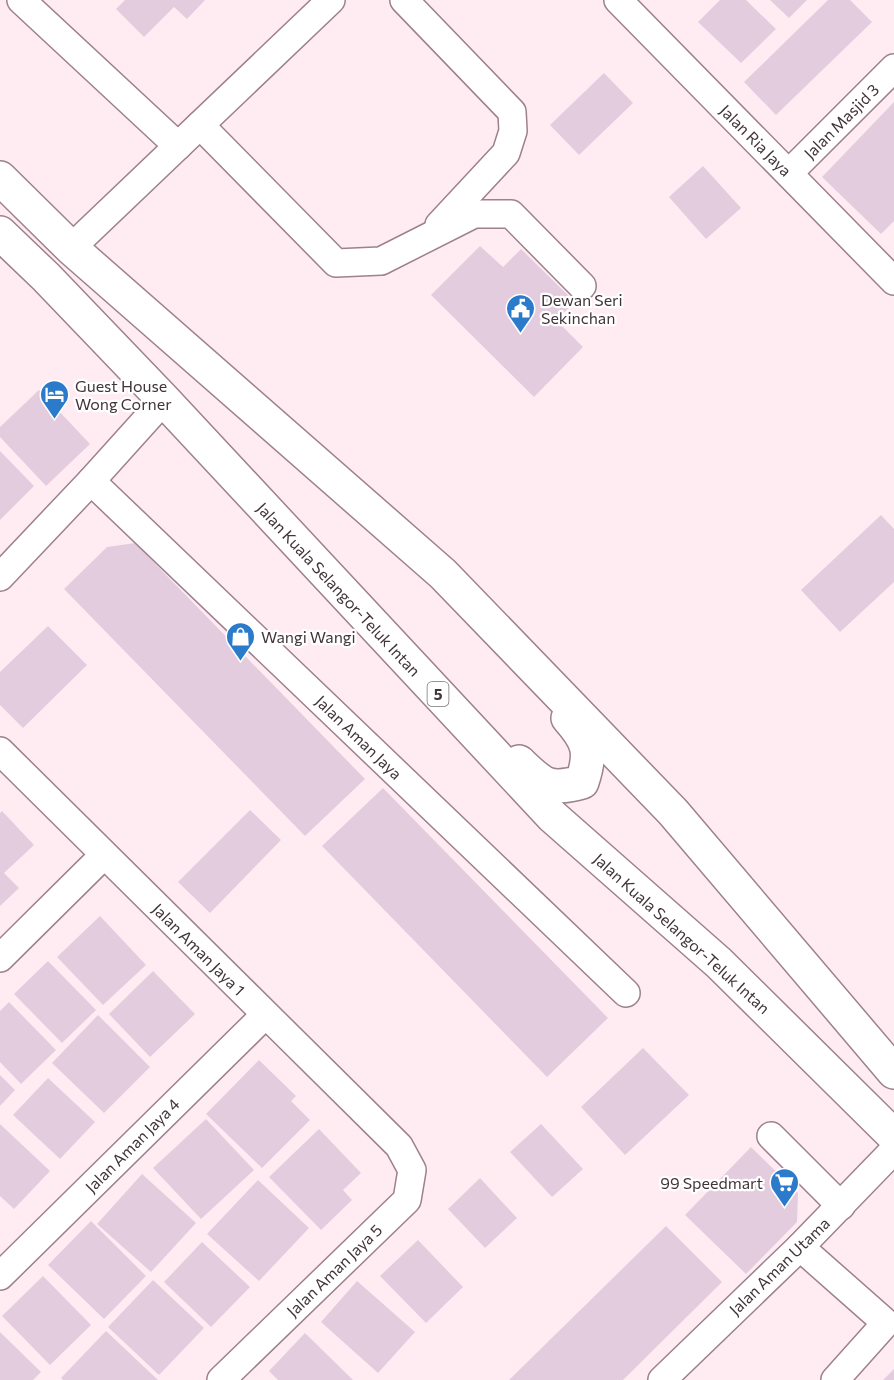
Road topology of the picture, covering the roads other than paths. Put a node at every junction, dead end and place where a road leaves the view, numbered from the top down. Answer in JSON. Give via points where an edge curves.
{"nodes":[{"id":1,"x":21,"y":0,"type":"edge"},
{"id":2,"x":331,"y":0,"type":"edge"},
{"id":3,"x":404,"y":0,"type":"edge"},
{"id":4,"x":618,"y":0,"type":"edge"},
{"id":5,"x":894,"y":68,"type":"edge"},
{"id":6,"x":200,"y":125,"type":"junction"},
{"id":7,"x":178,"y":146,"type":"junction"},
{"id":8,"x":789,"y":173,"type":"junction"},
{"id":9,"x":0,"y":178,"type":"edge"},
{"id":10,"x":0,"y":233,"type":"edge"},
{"id":11,"x":428,"y":237,"type":"junction"},
{"id":12,"x":71,"y":248,"type":"junction"},
{"id":13,"x":894,"y":281,"type":"edge"},
{"id":14,"x":582,"y":286,"type":"dead end"},
{"id":15,"x":164,"y":400,"type":"junction"},
{"id":16,"x":92,"y":481,"type":"junction"},
{"id":17,"x":443,"y":574,"type":"junction"},
{"id":18,"x":0,"y":576,"type":"edge"},
{"id":19,"x":380,"y":632,"type":"junction"},
{"id":20,"x":0,"y":751,"type":"edge"},
{"id":21,"x":104,"y":855,"type":"junction"},
{"id":22,"x":0,"y":958,"type":"edge"},
{"id":23,"x":626,"y":993,"type":"dead end"},
{"id":24,"x":265,"y":1015,"type":"junction"},
{"id":25,"x":891,"y":1062,"type":"edge"},
{"id":26,"x":771,"y":1136,"type":"dead end"},
{"id":27,"x":894,"y":1136,"type":"edge"},
{"id":28,"x":399,"y":1146,"type":"joint"},
{"id":29,"x":894,"y":1150,"type":"edge"},
{"id":30,"x":841,"y":1206,"type":"junction"},
{"id":31,"x":800,"y":1247,"type":"junction"},
{"id":32,"x":0,"y":1276,"type":"edge"},
{"id":33,"x":221,"y":1380,"type":"edge"},
{"id":34,"x":662,"y":1380,"type":"edge"},
{"id":35,"x":835,"y":1380,"type":"edge"}],
"edges":[{"from":1,"to":7,"type":"street"},
{"from":2,"to":6,"type":"street"},
{"from":3,"to":11,"type":"street","via":[[512,112],[513,131],[506,153]]},
{"from":4,"to":8,"type":"street","name":"Jalan Ria Jaya"},
{"from":5,"to":8,"type":"street","name":"Jalan Masjid 3"},
{"from":6,"to":7,"type":"street"},
{"from":6,"to":11,"type":"street","via":[[336,263],[381,261]]},
{"from":7,"to":12,"type":"street"},
{"from":8,"to":13,"type":"street","name":"Jalan Ria Jaya"},
{"from":9,"to":12,"type":"highway"},
{"from":10,"to":15,"type":"highway","name":"Jalan Kuala Selangor-Teluk Intan","number":"5"},
{"from":11,"to":14,"type":"street","via":[[474,214],[511,214]]},
{"from":12,"to":17,"type":"highway"},
{"from":15,"to":16,"type":"street"},
{"from":15,"to":19,"type":"highway","name":"Jalan Kuala Selangor-Teluk Intan","number":"5"},
{"from":16,"to":18,"type":"street"},
{"from":16,"to":23,"type":"street","name":"Jalan Aman Jaya"},
{"from":17,"to":19,"type":"highway","via":[[582,735],[589,760],[582,782],[564,787],[541,783]]},
{"from":17,"to":25,"type":"highway","via":[[673,812]]},
{"from":19,"to":27,"type":"highway","name":"Jalan Kuala Selangor-Teluk Intan","number":"5","via":[[552,816],[719,963]]},
{"from":20,"to":21,"type":"street","name":"Jalan Aman Jaya 1"},
{"from":21,"to":22,"type":"street"},
{"from":21,"to":24,"type":"street","name":"Jalan Aman Jaya 1"},
{"from":24,"to":28,"type":"street","name":"Jalan Aman Jaya 1"},
{"from":24,"to":32,"type":"street","name":"Jalan Aman Jaya 4"},
{"from":26,"to":30,"type":"street"},
{"from":28,"to":33,"type":"street","name":"Jalan Aman Jaya 5","via":[[412,1170],[407,1200]]},
{"from":29,"to":30,"type":"street","name":"Jalan Aman Utama"},
{"from":30,"to":31,"type":"street","name":"Jalan Aman Utama"},
{"from":31,"to":34,"type":"street","name":"Jalan Aman Utama"},
{"from":31,"to":35,"type":"street","via":[[886,1323]]}]}
